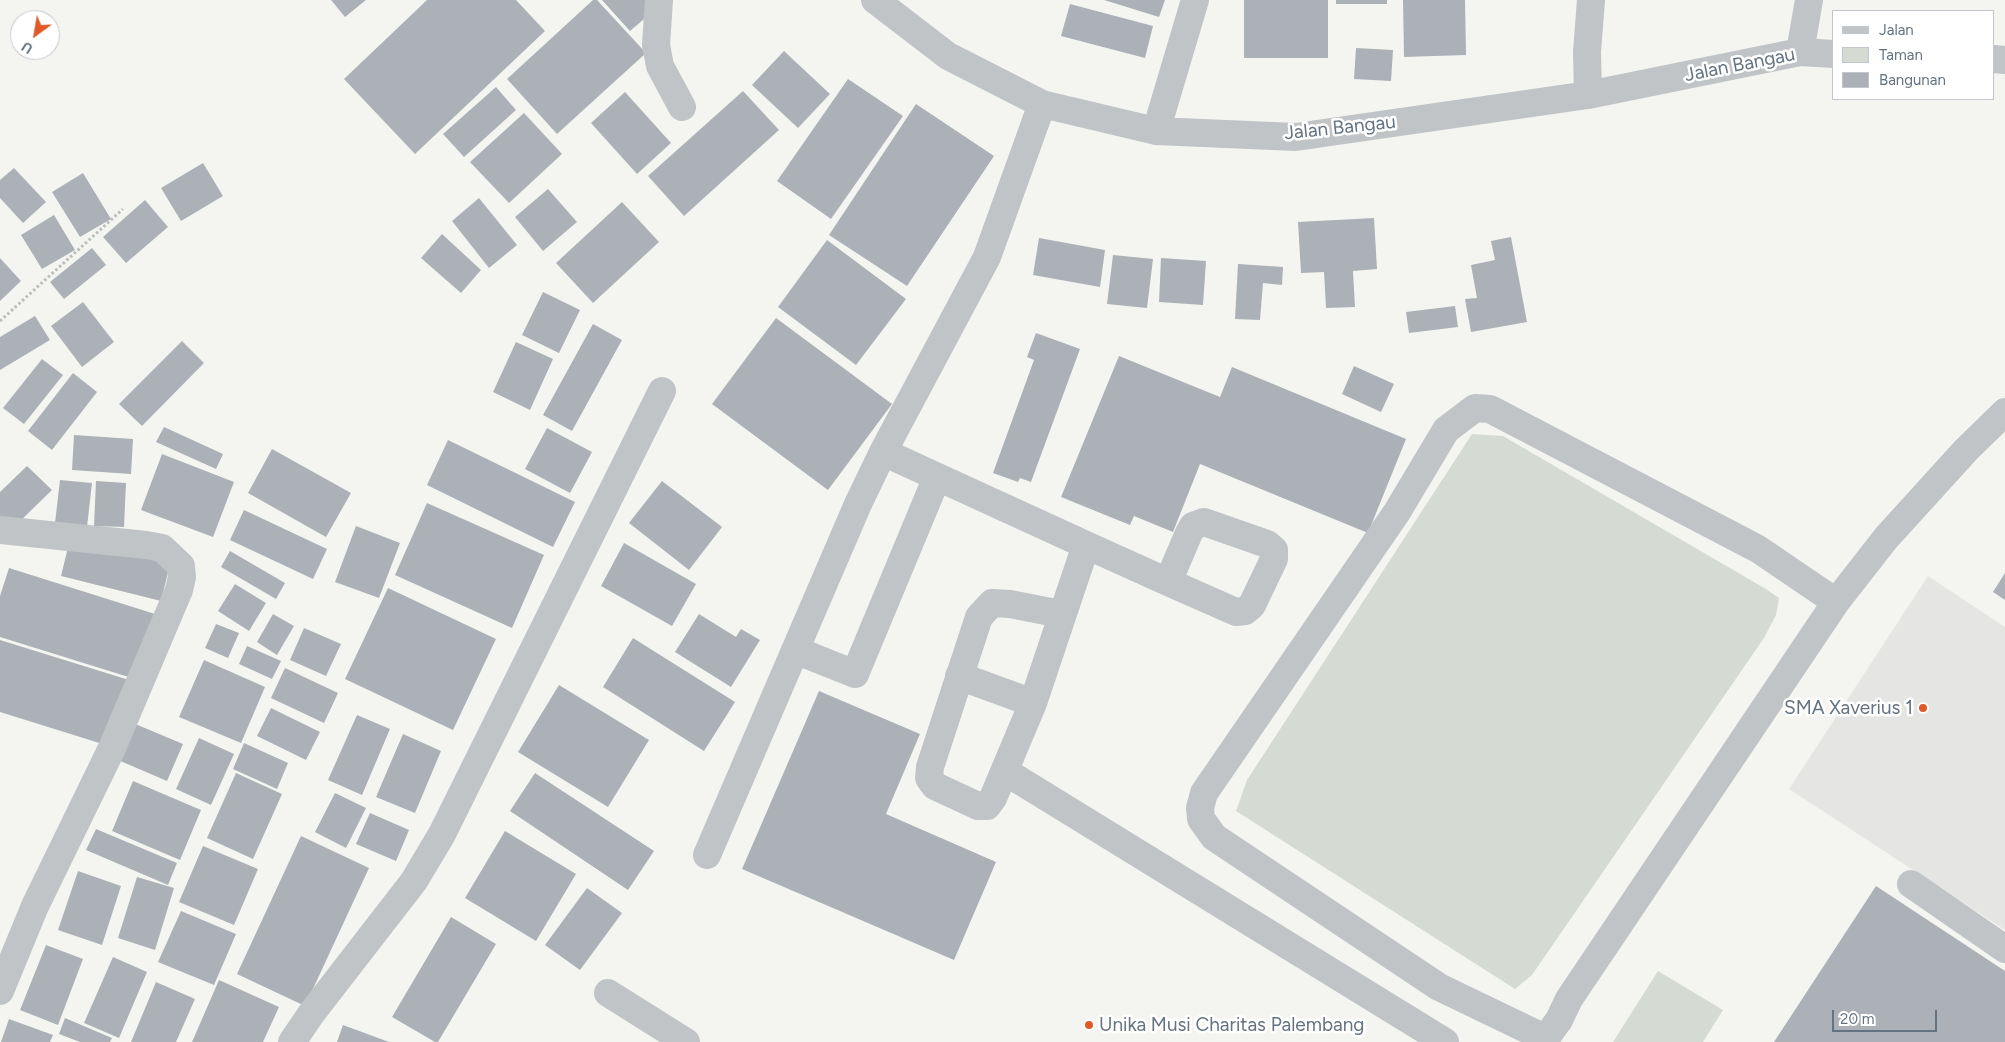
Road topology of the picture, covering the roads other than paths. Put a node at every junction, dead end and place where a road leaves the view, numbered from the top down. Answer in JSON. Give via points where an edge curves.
{"nodes":[{"id":1,"x":658,"y":0,"type":"edge"},
{"id":2,"x":875,"y":0,"type":"edge"},
{"id":3,"x":1195,"y":0,"type":"edge"},
{"id":4,"x":1591,"y":0,"type":"edge"},
{"id":5,"x":1809,"y":0,"type":"edge"},
{"id":6,"x":1800,"y":52,"type":"junction"},
{"id":7,"x":1832,"y":54,"type":"edge"},
{"id":8,"x":1588,"y":95,"type":"junction"},
{"id":9,"x":1042,"y":104,"type":"junction"},
{"id":10,"x":682,"y":107,"type":"dead end"},
{"id":11,"x":1156,"y":131,"type":"junction"},
{"id":12,"x":662,"y":391,"type":"dead end"},
{"id":13,"x":2005,"y":412,"type":"edge"},
{"id":14,"x":883,"y":452,"type":"junction"},
{"id":15,"x":937,"y":477,"type":"junction"},
{"id":16,"x":0,"y":530,"type":"edge"},
{"id":17,"x":1086,"y":544,"type":"junction"},
{"id":18,"x":1168,"y":582,"type":"dead end"},
{"id":19,"x":1836,"y":602,"type":"junction"},
{"id":20,"x":1061,"y":614,"type":"junction"},
{"id":21,"x":795,"y":650,"type":"junction"},
{"id":22,"x":959,"y":676,"type":"junction"},
{"id":23,"x":1033,"y":703,"type":"junction"},
{"id":24,"x":1006,"y":772,"type":"junction"},
{"id":25,"x":707,"y":855,"type":"dead end"},
{"id":26,"x":1911,"y":884,"type":"dead end"},
{"id":27,"x":2005,"y":949,"type":"edge"},
{"id":28,"x":0,"y":991,"type":"edge"},
{"id":29,"x":608,"y":993,"type":"dead end"},
{"id":30,"x":1544,"y":1040,"type":"edge"},
{"id":31,"x":292,"y":1042,"type":"edge"},
{"id":32,"x":686,"y":1042,"type":"edge"},
{"id":33,"x":1445,"y":1042,"type":"edge"}],
"edges":[{"from":1,"to":10,"type":"street","via":[[656,45],[660,66]]},
{"from":2,"to":9,"type":"street","name":"Jalan Bangau","via":[[948,56]]},
{"from":3,"to":11,"type":"street"},
{"from":4,"to":8,"type":"street"},
{"from":5,"to":6,"type":"street"},
{"from":6,"to":7,"type":"street","name":"Jalan Bangau"},
{"from":6,"to":8,"type":"street","name":"Jalan Bangau"},
{"from":8,"to":11,"type":"street","name":"Jalan Bangau","via":[[1296,136]]},
{"from":9,"to":11,"type":"street","name":"Jalan Bangau"},
{"from":9,"to":14,"type":"street","via":[[987,257]]},
{"from":12,"to":31,"type":"street","via":[[442,834],[414,881]]},
{"from":13,"to":19,"type":"street","via":[[1886,538]]},
{"from":14,"to":15,"type":"street"},
{"from":14,"to":21,"type":"street"},
{"from":15,"to":17,"type":"street"},
{"from":15,"to":21,"type":"street","via":[[855,674]]},
{"from":16,"to":28,"type":"street","via":[[162,548],[180,566],[182,577],[112,748],[35,906]]},
{"from":17,"to":18,"type":"street"},
{"from":17,"to":20,"type":"street"},
{"from":19,"to":30,"type":"street"},
{"from":19,"to":30,"type":"street","via":[[1758,549],[1490,409],[1475,408],[1446,430],[1397,512],[1204,793],[1201,819],[1214,837],[1438,987]]},
{"from":20,"to":22,"type":"street","via":[[992,603],[979,617]]},
{"from":20,"to":23,"type":"street"},
{"from":21,"to":25,"type":"street"},
{"from":22,"to":23,"type":"street"},
{"from":22,"to":24,"type":"street","via":[[928,778],[935,786],[978,806],[987,806]]},
{"from":23,"to":24,"type":"street"},
{"from":24,"to":33,"type":"street"},
{"from":26,"to":27,"type":"street"},
{"from":29,"to":32,"type":"street"}]}
